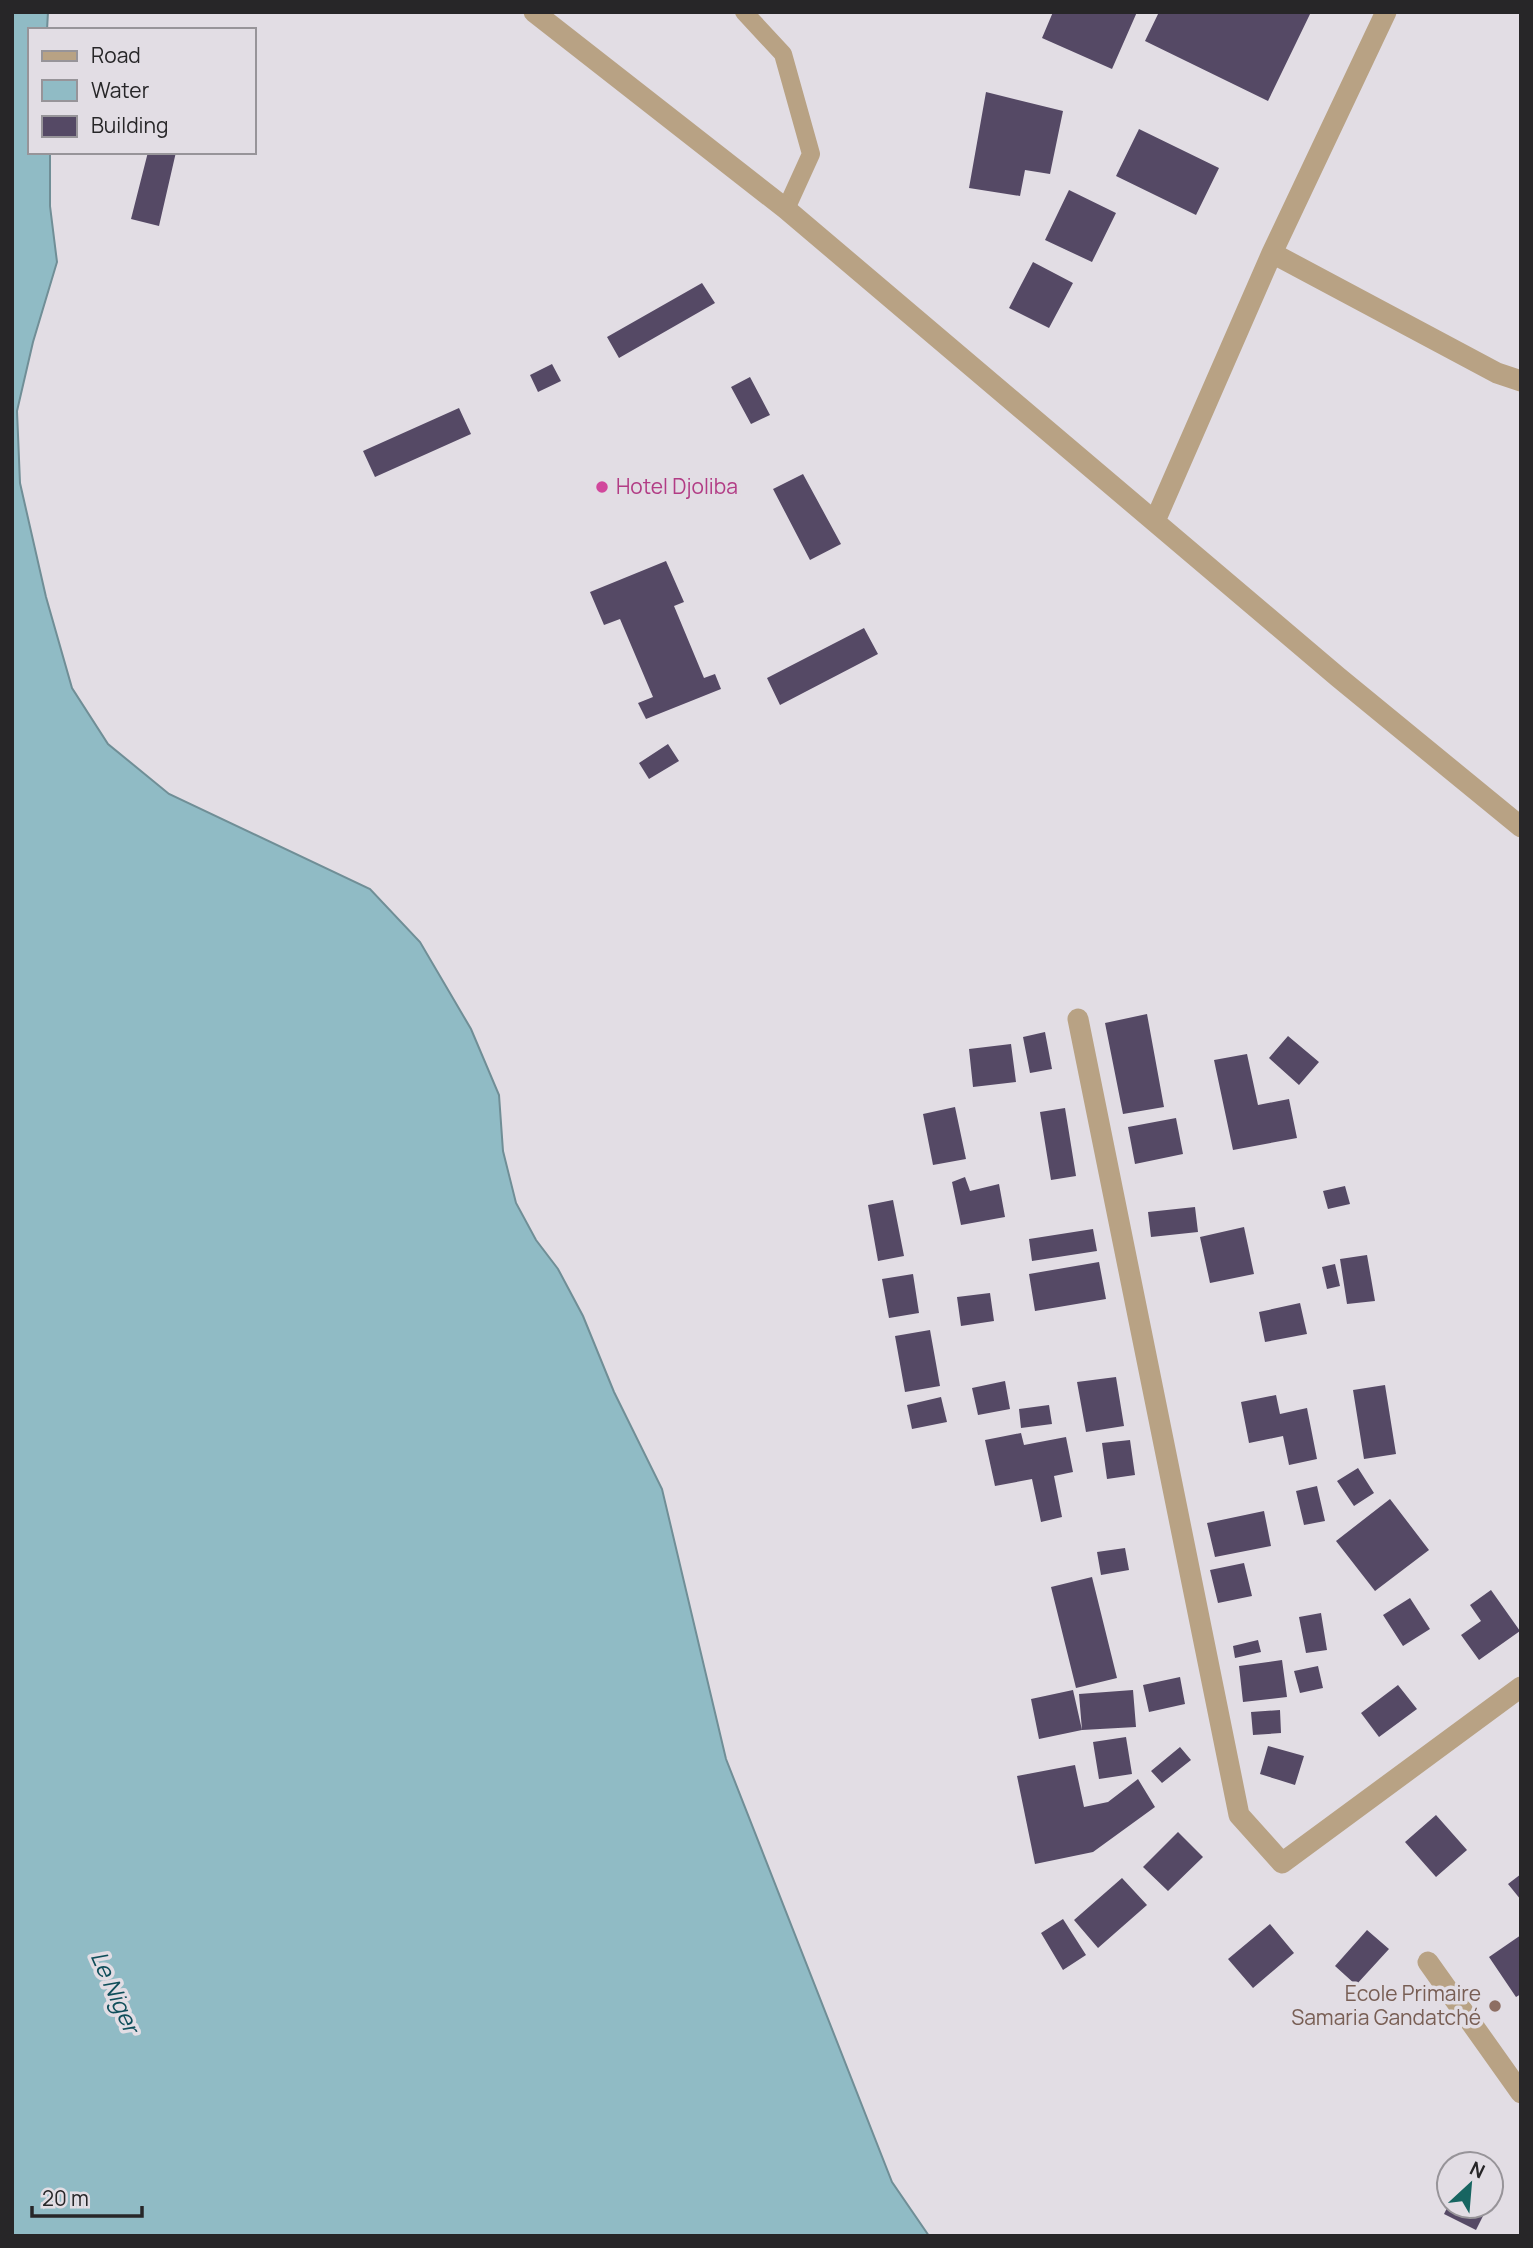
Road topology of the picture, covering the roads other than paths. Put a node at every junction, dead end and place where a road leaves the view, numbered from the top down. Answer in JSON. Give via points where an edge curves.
{"nodes":[{"id":1,"x":534,"y":12,"type":"edge"},
{"id":2,"x":744,"y":12,"type":"edge"},
{"id":3,"x":1386,"y":12,"type":"edge"},
{"id":4,"x":786,"y":209,"type":"junction"},
{"id":5,"x":1272,"y":253,"type":"junction"},
{"id":6,"x":1521,"y":381,"type":"edge"},
{"id":7,"x":1155,"y":521,"type":"junction"},
{"id":8,"x":1521,"y":827,"type":"edge"},
{"id":9,"x":1078,"y":1019,"type":"dead end"},
{"id":10,"x":1521,"y":1687,"type":"edge"},
{"id":11,"x":1428,"y":1962,"type":"dead end"},
{"id":12,"x":1521,"y":2092,"type":"edge"}],
"edges":[{"from":1,"to":4,"type":"street"},
{"from":2,"to":4,"type":"lane","via":[[783,54],[811,154]]},
{"from":3,"to":5,"type":"street"},
{"from":4,"to":7,"type":"street"},
{"from":5,"to":6,"type":"street","via":[[1497,373]]},
{"from":5,"to":7,"type":"street"},
{"from":7,"to":8,"type":"street"},
{"from":9,"to":10,"type":"street","via":[[1239,1815],[1282,1863]]},
{"from":11,"to":12,"type":"street"}]}
